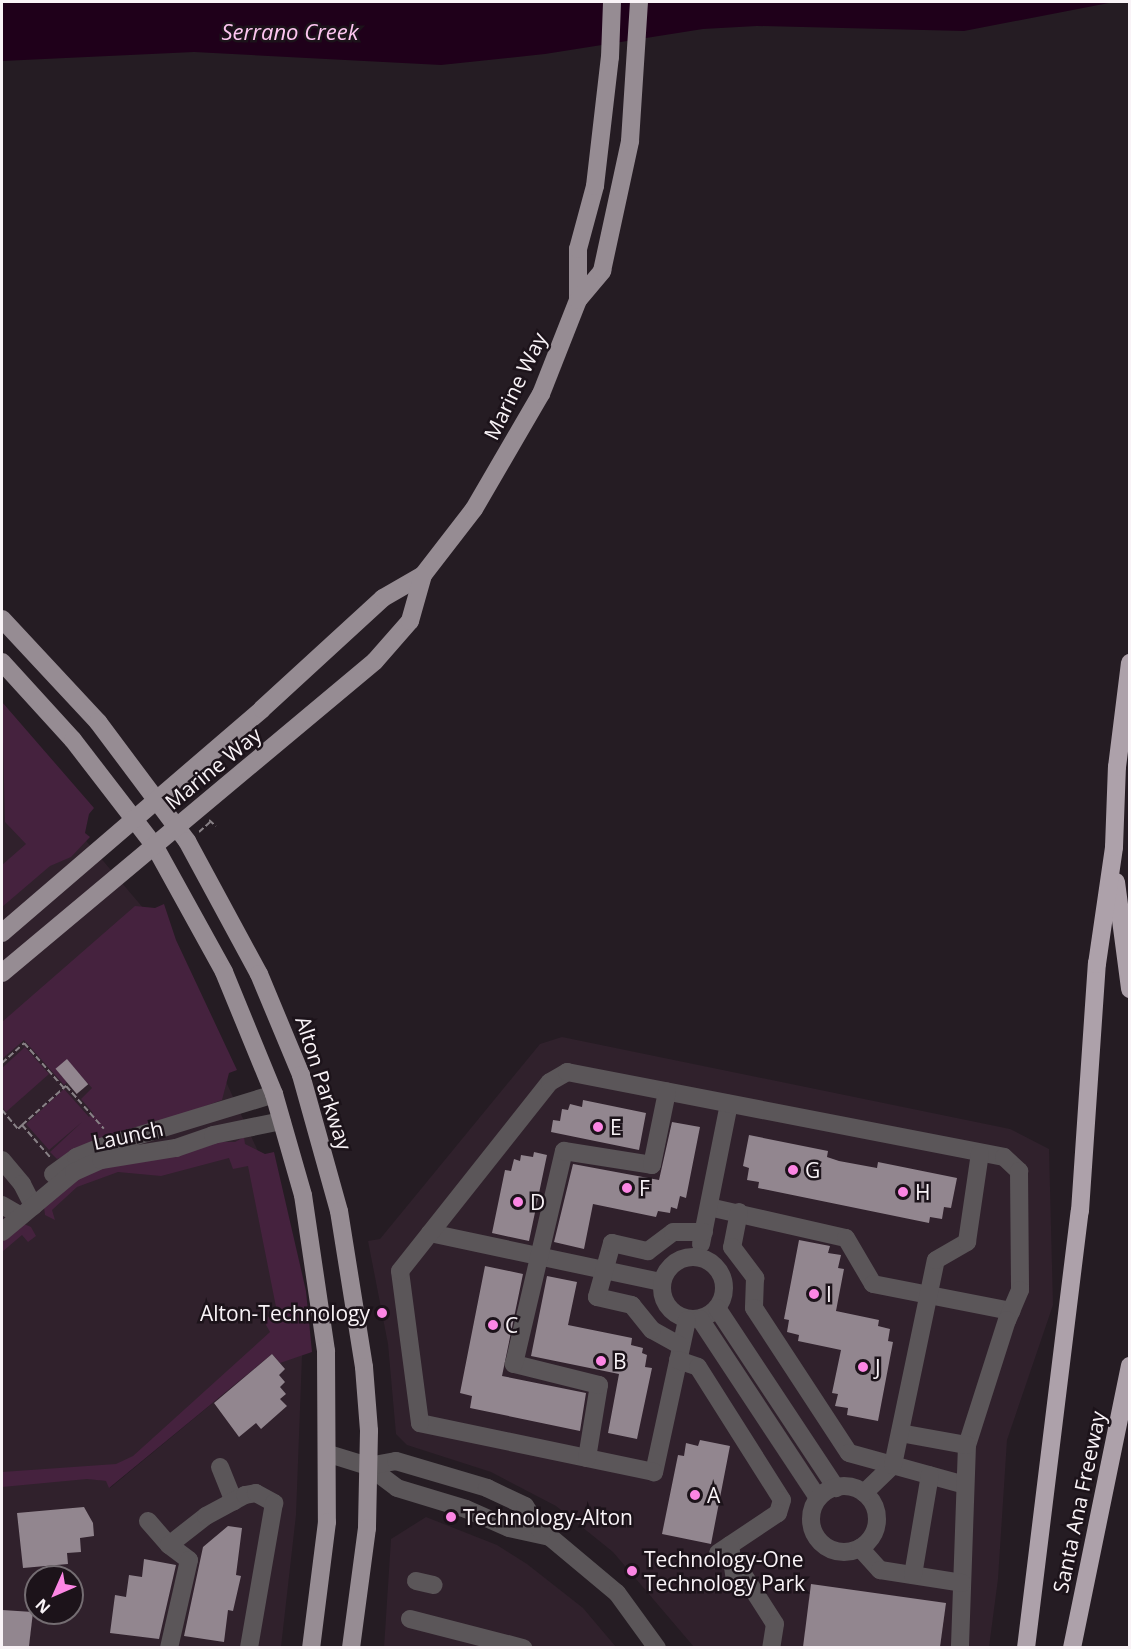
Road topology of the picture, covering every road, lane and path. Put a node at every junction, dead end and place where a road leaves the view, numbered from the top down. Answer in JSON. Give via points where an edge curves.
{"nodes":[{"id":1,"x":612,"y":2,"type":"edge"},
{"id":2,"x":639,"y":2,"type":"edge"},
{"id":3,"x":578,"y":300,"type":"junction"},
{"id":4,"x":423,"y":575,"type":"junction"},
{"id":5,"x":2,"y":619,"type":"edge"},
{"id":6,"x":2,"y":662,"type":"edge"},
{"id":7,"x":1130,"y":663,"type":"edge"},
{"id":8,"x":158,"y":798,"type":"junction"},
{"id":9,"x":135,"y":820,"type":"junction"},
{"id":10,"x":210,"y":822,"type":"dead end"},
{"id":11,"x":177,"y":826,"type":"junction"},
{"id":12,"x":200,"y":832,"type":"dead end"},
{"id":13,"x":153,"y":845,"type":"junction"},
{"id":14,"x":1114,"y":847,"type":"junction"},
{"id":15,"x":2,"y":933,"type":"edge"},
{"id":16,"x":2,"y":973,"type":"edge"},
{"id":17,"x":1130,"y":988,"type":"edge"},
{"id":18,"x":2,"y":1063,"type":"edge"},
{"id":19,"x":64,"y":1088,"type":"junction"},
{"id":20,"x":667,"y":1092,"type":"junction"},
{"id":21,"x":274,"y":1094,"type":"junction"},
{"id":22,"x":729,"y":1104,"type":"junction"},
{"id":23,"x":2,"y":1110,"type":"edge"},
{"id":24,"x":207,"y":1115,"type":"junction"},
{"id":25,"x":282,"y":1121,"type":"junction"},
{"id":26,"x":22,"y":1125,"type":"junction"},
{"id":27,"x":213,"y":1135,"type":"junction"},
{"id":28,"x":116,"y":1142,"type":"junction"},
{"id":29,"x":980,"y":1153,"type":"junction"},
{"id":30,"x":2,"y":1160,"type":"edge"},
{"id":31,"x":60,"y":1168,"type":"junction"},
{"id":32,"x":709,"y":1207,"type":"junction"},
{"id":33,"x":16,"y":1208,"type":"edge"},
{"id":34,"x":739,"y":1212,"type":"junction"},
{"id":35,"x":2,"y":1232,"type":"edge"},
{"id":36,"x":704,"y":1232,"type":"junction"},
{"id":37,"x":430,"y":1233,"type":"junction"},
{"id":38,"x":539,"y":1256,"type":"junction"},
{"id":39,"x":699,"y":1258,"type":"junction"},
{"id":40,"x":603,"y":1270,"type":"junction"},
{"id":41,"x":661,"y":1282,"type":"junction"},
{"id":42,"x":929,"y":1295,"type":"junction"},
{"id":43,"x":717,"y":1308,"type":"junction"},
{"id":44,"x":1011,"y":1311,"type":"junction"},
{"id":45,"x":694,"y":1319,"type":"junction"},
{"id":46,"x":680,"y":1353,"type":"junction"},
{"id":47,"x":1130,"y":1366,"type":"edge"},
{"id":48,"x":900,"y":1433,"type":"junction"},
{"id":49,"x":967,"y":1445,"type":"junction"},
{"id":50,"x":329,"y":1454,"type":"junction"},
{"id":51,"x":586,"y":1458,"type":"junction"},
{"id":52,"x":893,"y":1465,"type":"junction"},
{"id":53,"x":368,"y":1466,"type":"junction"},
{"id":54,"x":220,"y":1467,"type":"dead end"},
{"id":55,"x":930,"y":1475,"type":"junction"},
{"id":56,"x":965,"y":1485,"type":"junction"},
{"id":57,"x":836,"y":1488,"type":"junction"},
{"id":58,"x":864,"y":1493,"type":"junction"},
{"id":59,"x":818,"y":1498,"type":"junction"},
{"id":60,"x":234,"y":1501,"type":"junction"},
{"id":61,"x":148,"y":1521,"type":"dead end"},
{"id":62,"x":542,"y":1532,"type":"junction"},
{"id":63,"x":169,"y":1545,"type":"junction"},
{"id":64,"x":860,"y":1548,"type":"junction"},
{"id":65,"x":913,"y":1575,"type":"junction"},
{"id":66,"x":962,"y":1583,"type":"junction"},
{"id":67,"x":410,"y":1619,"type":"dead end"},
{"id":68,"x":653,"y":1646,"type":"edge"},
{"id":69,"x":169,"y":1647,"type":"edge"},
{"id":70,"x":249,"y":1647,"type":"edge"},
{"id":71,"x":311,"y":1647,"type":"edge"},
{"id":72,"x":351,"y":1647,"type":"edge"},
{"id":73,"x":523,"y":1647,"type":"edge"},
{"id":74,"x":771,"y":1647,"type":"edge"},
{"id":75,"x":960,"y":1647,"type":"edge"},
{"id":76,"x":1026,"y":1647,"type":"edge"},
{"id":77,"x":1072,"y":1647,"type":"edge"}],
"edges":[{"from":1,"to":3,"type":"main road","name":"Marine Way","via":[[610,57],[596,174],[578,249]]},
{"from":2,"to":3,"type":"main road","name":"Marine Way","via":[[630,141],[618,206],[602,271]]},
{"from":3,"to":4,"type":"main road","name":"Marine Way","via":[[541,394],[508,453],[474,509]]},
{"from":4,"to":8,"type":"main road","name":"Marine Way","via":[[382,598],[287,687]]},
{"from":4,"to":11,"type":"main road","name":"Marine Way","via":[[410,621],[375,661]]},
{"from":5,"to":8,"type":"main road","name":"Alton Parkway","via":[[78,697]]},
{"from":6,"to":9,"type":"main road","via":[[58,722]]},
{"from":7,"to":14,"type":"highway","via":[[1117,767]]},
{"from":8,"to":9,"type":"main road","name":"Marine Way"},
{"from":8,"to":11,"type":"main road","name":"Alton Parkway"},
{"from":9,"to":13,"type":"main road"},
{"from":9,"to":15,"type":"main road","name":"Marine Way"},
{"from":10,"to":12,"type":"path"},
{"from":11,"to":13,"type":"main road","name":"Marine Way"},
{"from":11,"to":53,"type":"main road","name":"Alton Parkway","via":[[259,974],[314,1117],[339,1211],[356,1304],[367,1401]]},
{"from":13,"to":16,"type":"main road","name":"Marine Way"},
{"from":13,"to":21,"type":"main road","via":[[224,972]]},
{"from":14,"to":17,"type":"highway"},
{"from":14,"to":76,"type":"highway","via":[[1097,964],[1095,1046],[1079,1222]]},
{"from":18,"to":19,"type":"path","via":[[24,1043]]},
{"from":19,"to":26,"type":"path"},
{"from":19,"to":28,"type":"path"},
{"from":20,"to":22,"type":"street"},
{"from":20,"to":37,"type":"street","via":[[567,1072],[550,1082]]},
{"from":20,"to":38,"type":"street","via":[[652,1165],[564,1151]]},
{"from":21,"to":24,"type":"street","name":"Launch"},
{"from":21,"to":25,"type":"main road"},
{"from":22,"to":29,"type":"street"},
{"from":22,"to":32,"type":"street"},
{"from":23,"to":26,"type":"path","via":[[18,1129]]},
{"from":24,"to":27,"type":"street"},
{"from":24,"to":28,"type":"street","name":"Launch"},
{"from":25,"to":27,"type":"street","name":"Launch"},
{"from":25,"to":50,"type":"main road","via":[[303,1195],[318,1279],[326,1351]]},
{"from":26,"to":31,"type":"path"},
{"from":27,"to":33,"type":"street","name":"Launch","via":[[176,1148],[101,1160]]},
{"from":28,"to":31,"type":"street","name":"Launch","via":[[76,1157]]},
{"from":29,"to":42,"type":"street","via":[[966,1242],[936,1260]]},
{"from":29,"to":44,"type":"street","via":[[1004,1157],[1019,1172],[1020,1290]]},
{"from":30,"to":33,"type":"street","via":[[22,1184]]},
{"from":31,"to":33,"type":"street","name":"Launch"},
{"from":32,"to":34,"type":"street"},
{"from":32,"to":36,"type":"street"},
{"from":33,"to":35,"type":"street","name":"Launch"},
{"from":34,"to":42,"type":"street","via":[[846,1238],[873,1284]]},
{"from":34,"to":52,"type":"street","via":[[732,1247],[755,1278],[754,1308],[849,1453]]},
{"from":36,"to":39,"type":"street"},
{"from":36,"to":40,"type":"street","via":[[674,1232],[648,1251],[612,1243]]},
{"from":37,"to":38,"type":"street"},
{"from":37,"to":51,"type":"street","via":[[400,1271],[420,1423]]},
{"from":38,"to":40,"type":"street"},
{"from":38,"to":51,"type":"street","via":[[513,1364],[599,1385]]},
{"from":39,"to":41,"type":"street","via":[[675,1262]]},
{"from":39,"to":43,"type":"street","via":[[710,1262],[724,1282],[724,1294]]},
{"from":40,"to":41,"type":"street"},
{"from":40,"to":46,"type":"street","via":[[597,1297],[632,1305],[652,1330]]},
{"from":41,"to":45,"type":"street","via":[[667,1306]]},
{"from":42,"to":44,"type":"street"},
{"from":42,"to":48,"type":"street"},
{"from":43,"to":45,"type":"street"},
{"from":43,"to":57,"type":"street"},
{"from":44,"to":49,"type":"street"},
{"from":45,"to":46,"type":"street"},
{"from":45,"to":59,"type":"street"},
{"from":46,"to":51,"type":"street","via":[[654,1472]]},
{"from":46,"to":74,"type":"street","via":[[698,1367],[782,1500],[778,1513],[724,1549],[739,1577],[775,1624]]},
{"from":47,"to":77,"type":"highway","name":"Santa Ana Freeway"},
{"from":48,"to":49,"type":"street"},
{"from":48,"to":52,"type":"street"},
{"from":49,"to":56,"type":"street"},
{"from":50,"to":53,"type":"street"},
{"from":50,"to":71,"type":"main road","via":[[322,1586]]},
{"from":52,"to":55,"type":"street"},
{"from":52,"to":58,"type":"street"},
{"from":53,"to":62,"type":"street","via":[[397,1488],[509,1527]]},
{"from":53,"to":62,"type":"street","via":[[396,1461],[487,1488],[525,1506]]},
{"from":53,"to":72,"type":"main road","name":"Alton Parkway","via":[[363,1571]]},
{"from":54,"to":60,"type":"street"},
{"from":55,"to":56,"type":"street"},
{"from":55,"to":65,"type":"street"},
{"from":56,"to":66,"type":"street"},
{"from":57,"to":58,"type":"street","via":[[853,1487]]},
{"from":57,"to":59,"type":"street"},
{"from":58,"to":64,"type":"street","via":[[876,1515],[875,1528]]},
{"from":59,"to":64,"type":"street","via":[[812,1509],[811,1530],[821,1544],[847,1551]]},
{"from":60,"to":63,"type":"street","via":[[206,1516]]},
{"from":60,"to":70,"type":"street","via":[[256,1493],[274,1503]]},
{"from":61,"to":63,"type":"street"},
{"from":62,"to":68,"type":"street","via":[[610,1587]]},
{"from":63,"to":69,"type":"street","via":[[189,1560]]},
{"from":64,"to":65,"type":"street","via":[[880,1569]]},
{"from":65,"to":66,"type":"street"},
{"from":66,"to":75,"type":"street"},
{"from":67,"to":73,"type":"street"}]}
